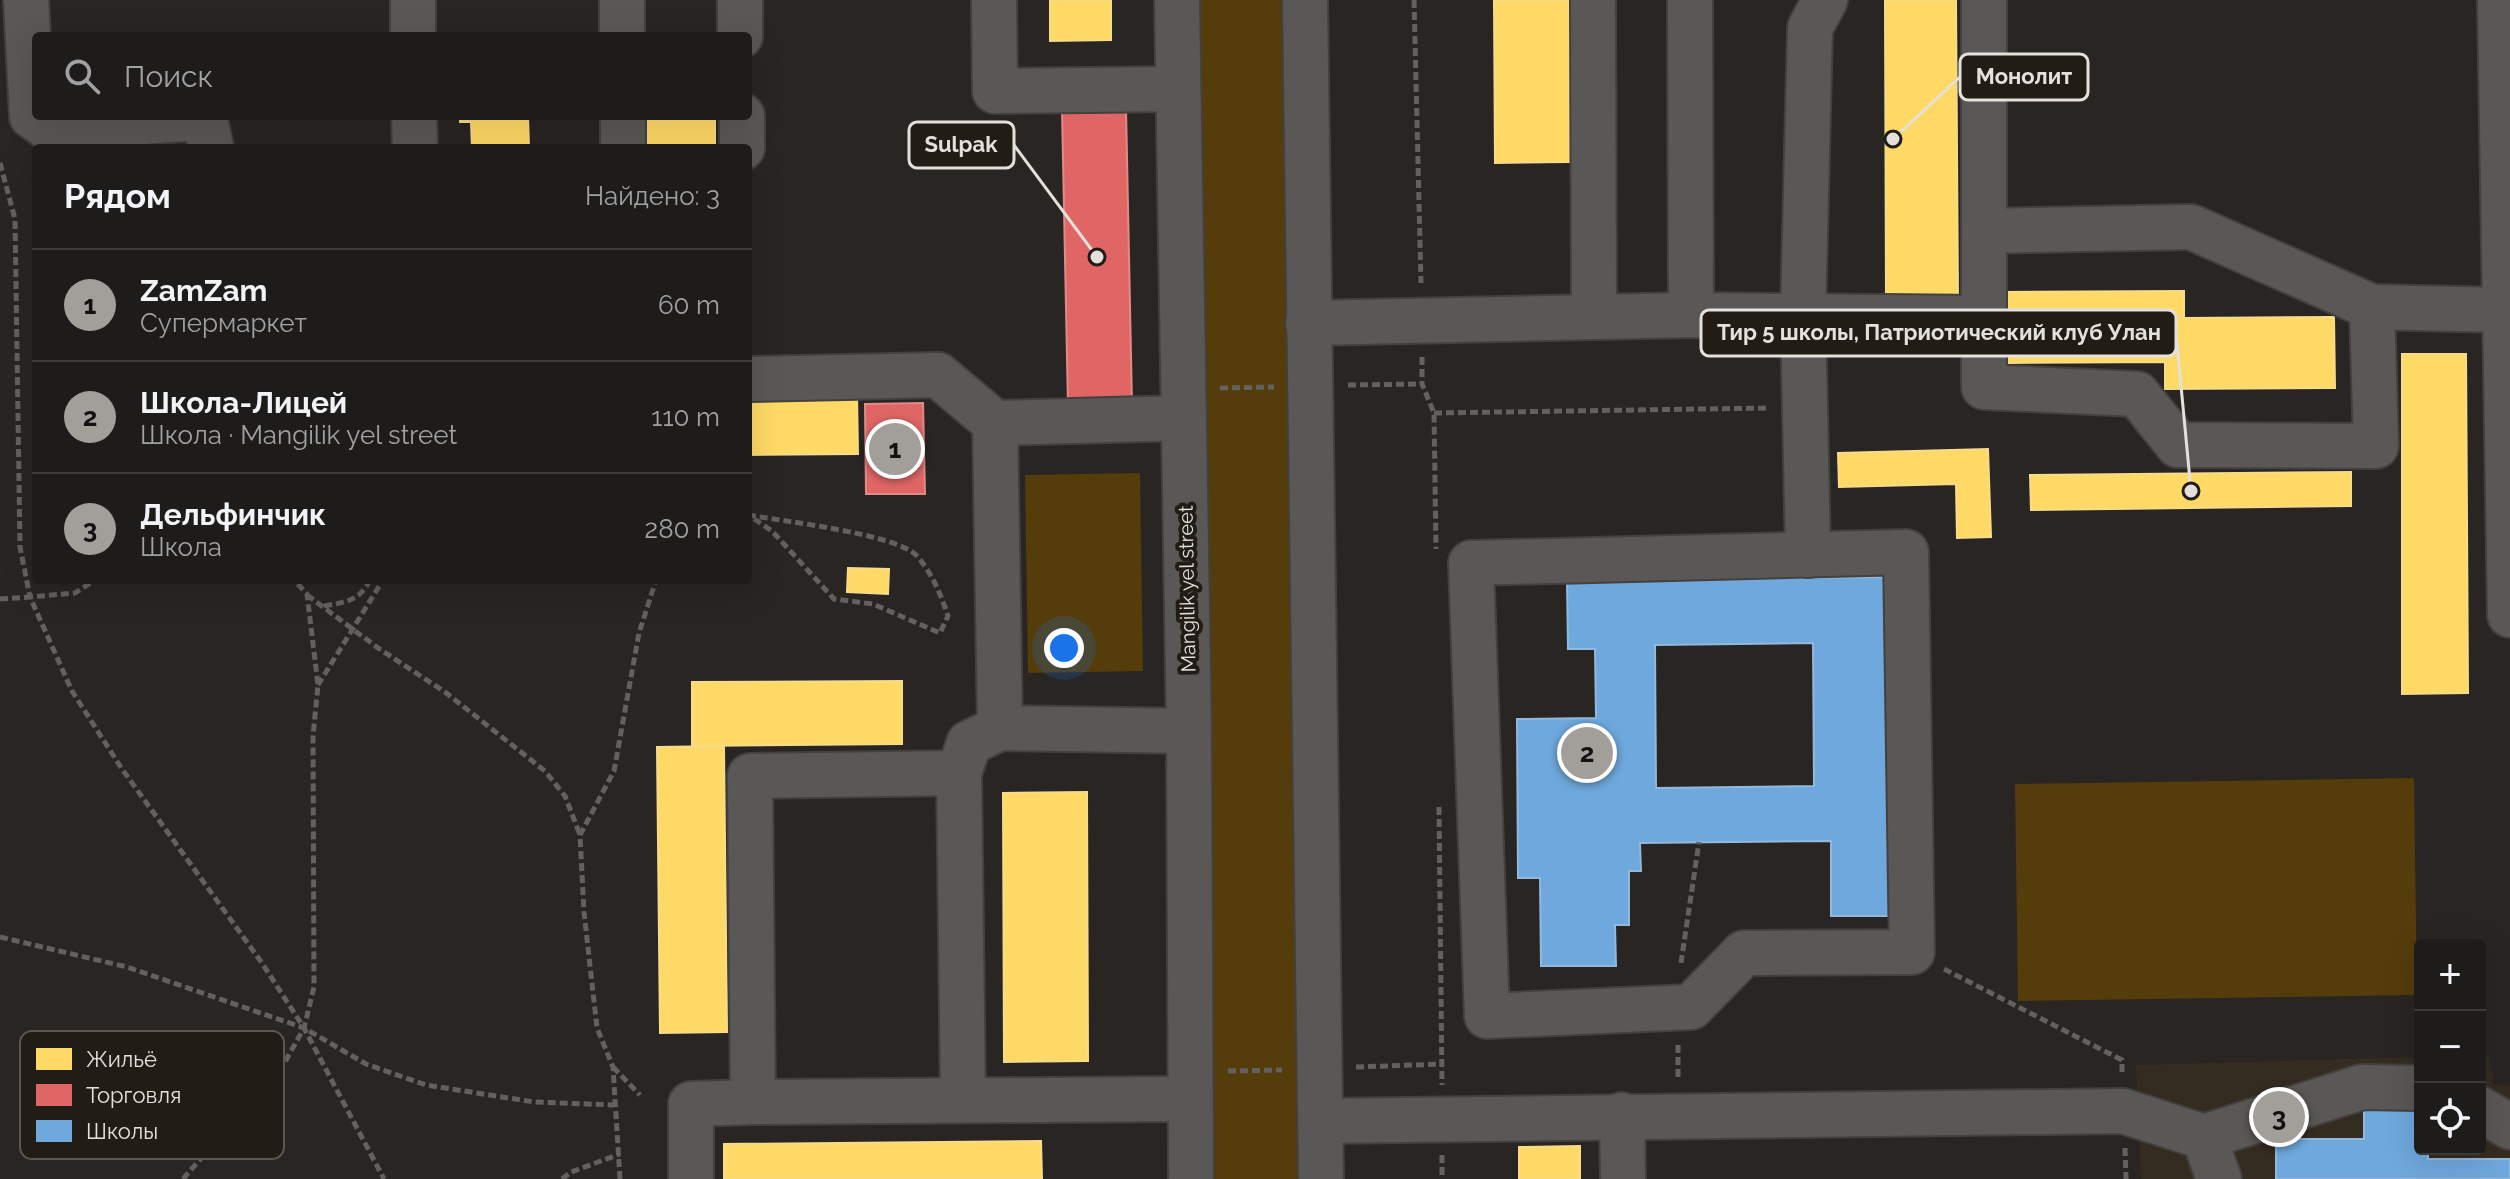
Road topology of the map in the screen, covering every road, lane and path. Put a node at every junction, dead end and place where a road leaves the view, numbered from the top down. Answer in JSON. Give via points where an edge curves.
{"nodes":[{"id":1,"x":26,"y":0,"type":"edge"},
{"id":2,"x":413,"y":0,"type":"edge"},
{"id":3,"x":622,"y":0,"type":"edge"},
{"id":4,"x":740,"y":0,"type":"edge"},
{"id":5,"x":994,"y":0,"type":"edge"},
{"id":6,"x":1177,"y":0,"type":"edge"},
{"id":7,"x":1305,"y":0,"type":"edge"},
{"id":8,"x":1593,"y":0,"type":"edge"},
{"id":9,"x":1690,"y":0,"type":"edge"},
{"id":10,"x":1825,"y":0,"type":"edge"},
{"id":11,"x":1984,"y":0,"type":"edge"},
{"id":12,"x":2500,"y":0,"type":"edge"},
{"id":13,"x":413,"y":32,"type":"edge"},
{"id":14,"x":622,"y":32,"type":"edge"},
{"id":15,"x":740,"y":32,"type":"edge"},
{"id":16,"x":1178,"y":89,"type":"junction"},
{"id":17,"x":32,"y":116,"type":"edge"},
{"id":18,"x":36,"y":120,"type":"edge"},
{"id":19,"x":169,"y":120,"type":"edge"},
{"id":20,"x":199,"y":120,"type":"edge"},
{"id":21,"x":414,"y":120,"type":"edge"},
{"id":22,"x":623,"y":120,"type":"edge"},
{"id":23,"x":742,"y":120,"type":"edge"},
{"id":24,"x":210,"y":144,"type":"edge"},
{"id":25,"x":415,"y":144,"type":"edge"},
{"id":26,"x":623,"y":144,"type":"edge"},
{"id":27,"x":742,"y":144,"type":"edge"},
{"id":28,"x":0,"y":163,"type":"edge"},
{"id":29,"x":1984,"y":231,"type":"junction"},
{"id":30,"x":2372,"y":307,"type":"junction"},
{"id":31,"x":2503,"y":310,"type":"junction"},
{"id":32,"x":1691,"y":315,"type":"junction"},
{"id":33,"x":1803,"y":316,"type":"junction"},
{"id":34,"x":1594,"y":317,"type":"junction"},
{"id":35,"x":1984,"y":318,"type":"junction"},
{"id":36,"x":1308,"y":323,"type":"junction"},
{"id":37,"x":752,"y":379,"type":"edge"},
{"id":38,"x":1806,"y":407,"type":"junction"},
{"id":39,"x":1434,"y":413,"type":"dead end"},
{"id":40,"x":1184,"y":418,"type":"junction"},
{"id":41,"x":995,"y":423,"type":"junction"},
{"id":42,"x":752,"y":516,"type":"edge"},
{"id":43,"x":752,"y":518,"type":"edge"},
{"id":44,"x":1808,"y":555,"type":"junction"},
{"id":45,"x":89,"y":584,"type":"edge"},
{"id":46,"x":298,"y":584,"type":"edge"},
{"id":47,"x":368,"y":584,"type":"edge"},
{"id":48,"x":380,"y":584,"type":"edge"},
{"id":49,"x":655,"y":584,"type":"edge"},
{"id":50,"x":307,"y":594,"type":"junction"},
{"id":51,"x":30,"y":597,"type":"junction"},
{"id":52,"x":0,"y":599,"type":"edge"},
{"id":53,"x":323,"y":606,"type":"junction"},
{"id":54,"x":2510,"y":615,"type":"edge"},
{"id":55,"x":352,"y":628,"type":"junction"},
{"id":56,"x":318,"y":685,"type":"junction"},
{"id":57,"x":1000,"y":728,"type":"junction"},
{"id":58,"x":1189,"y":731,"type":"junction"},
{"id":59,"x":959,"y":773,"type":"junction"},
{"id":60,"x":580,"y":835,"type":"junction"},
{"id":61,"x":0,"y":937,"type":"edge"},
{"id":62,"x":1912,"y":952,"type":"junction"},
{"id":63,"x":304,"y":1028,"type":"junction"},
{"id":64,"x":284,"y":1063,"type":"edge"},
{"id":65,"x":613,"y":1067,"type":"junction"},
{"id":66,"x":2414,"y":1088,"type":"edge"},
{"id":67,"x":640,"y":1095,"type":"dead end"},
{"id":68,"x":1176,"y":1099,"type":"dead end"},
{"id":69,"x":963,"y":1100,"type":"junction"},
{"id":70,"x":753,"y":1102,"type":"junction"},
{"id":71,"x":614,"y":1105,"type":"junction"},
{"id":72,"x":2123,"y":1111,"type":"junction"},
{"id":73,"x":2486,"y":1113,"type":"edge"},
{"id":74,"x":1622,"y":1115,"type":"junction"},
{"id":75,"x":1320,"y":1121,"type":"junction"},
{"id":76,"x":2510,"y":1127,"type":"edge"},
{"id":77,"x":2204,"y":1137,"type":"junction"},
{"id":78,"x":620,"y":1154,"type":"junction"},
{"id":79,"x":201,"y":1159,"type":"edge"},
{"id":80,"x":183,"y":1179,"type":"edge"},
{"id":81,"x":384,"y":1179,"type":"edge"},
{"id":82,"x":562,"y":1179,"type":"edge"},
{"id":83,"x":620,"y":1179,"type":"edge"},
{"id":84,"x":691,"y":1179,"type":"edge"},
{"id":85,"x":1191,"y":1179,"type":"edge"},
{"id":86,"x":1321,"y":1179,"type":"edge"},
{"id":87,"x":1623,"y":1179,"type":"edge"},
{"id":88,"x":2219,"y":1179,"type":"edge"}],
"edges":[{"from":1,"to":17,"type":"street"},
{"from":2,"to":13,"type":"street"},
{"from":3,"to":14,"type":"street"},
{"from":4,"to":15,"type":"street"},
{"from":5,"to":16,"type":"street","via":[[995,91]]},
{"from":6,"to":16,"type":"street","name":"Mangilik yel street"},
{"from":7,"to":36,"type":"street"},
{"from":8,"to":34,"type":"street"},
{"from":9,"to":32,"type":"street"},
{"from":10,"to":33,"type":"street","via":[[1810,28]]},
{"from":11,"to":29,"type":"street"},
{"from":12,"to":31,"type":"street"},
{"from":16,"to":40,"type":"street","name":"Mangilik yel street"},
{"from":18,"to":19,"type":"street","via":[[50,129]]},
{"from":20,"to":24,"type":"street","via":[[206,124]]},
{"from":21,"to":25,"type":"street"},
{"from":22,"to":26,"type":"street"},
{"from":23,"to":27,"type":"street"},
{"from":28,"to":51,"type":"path","via":[[15,219],[20,547]]},
{"from":29,"to":30,"type":"street","via":[[2191,227]]},
{"from":29,"to":35,"type":"street"},
{"from":30,"to":31,"type":"street"},
{"from":30,"to":35,"type":"street","via":[[2376,446],[2178,445],[2137,394],[1984,387]]},
{"from":31,"to":54,"type":"street"},
{"from":32,"to":33,"type":"street"},
{"from":32,"to":34,"type":"street"},
{"from":33,"to":35,"type":"street"},
{"from":33,"to":38,"type":"street"},
{"from":34,"to":36,"type":"street"},
{"from":36,"to":75,"type":"street"},
{"from":37,"to":41,"type":"street","via":[[938,375]]},
{"from":38,"to":39,"type":"path"},
{"from":38,"to":44,"type":"street"},
{"from":40,"to":41,"type":"street"},
{"from":40,"to":58,"type":"street","name":"Mangilik yel street"},
{"from":41,"to":57,"type":"street"},
{"from":42,"to":43,"type":"path","via":[[888,539],[915,553],[940,592],[948,616],[940,633],[873,604],[834,599],[772,531]]},
{"from":44,"to":62,"type":"street","via":[[1906,552]]},
{"from":44,"to":62,"type":"street","via":[[1471,563],[1487,1016],[1691,1007],[1744,953]]},
{"from":45,"to":51,"type":"path","via":[[75,593]]},
{"from":46,"to":50,"type":"path"},
{"from":47,"to":53,"type":"path","via":[[351,601]]},
{"from":48,"to":55,"type":"path"},
{"from":49,"to":60,"type":"path","via":[[639,633],[614,771]]},
{"from":50,"to":53,"type":"path"},
{"from":50,"to":56,"type":"path"},
{"from":51,"to":52,"type":"path"},
{"from":51,"to":63,"type":"path","via":[[72,691]]},
{"from":53,"to":55,"type":"path"},
{"from":55,"to":56,"type":"path"},
{"from":55,"to":60,"type":"path","via":[[545,771],[565,796]]},
{"from":56,"to":63,"type":"path","via":[[313,736],[314,987]]},
{"from":57,"to":58,"type":"street"},
{"from":57,"to":59,"type":"street","via":[[969,743]]},
{"from":58,"to":85,"type":"street","name":"Mangilik yel street"},
{"from":59,"to":69,"type":"street"},
{"from":59,"to":70,"type":"street","via":[[750,776]]},
{"from":60,"to":65,"type":"path","via":[[597,1028]]},
{"from":61,"to":63,"type":"path","via":[[127,967]]},
{"from":62,"to":72,"type":"path","via":[[2122,1060]]},
{"from":63,"to":64,"type":"path"},
{"from":63,"to":71,"type":"path","via":[[366,1064],[426,1085],[534,1102]]},
{"from":63,"to":81,"type":"path"},
{"from":65,"to":67,"type":"path"},
{"from":65,"to":71,"type":"path"},
{"from":66,"to":77,"type":"street","via":[[2362,1087]]},
{"from":68,"to":69,"type":"street"},
{"from":69,"to":70,"type":"street"},
{"from":70,"to":84,"type":"street","via":[[691,1104]]},
{"from":71,"to":78,"type":"path"},
{"from":72,"to":74,"type":"street"},
{"from":72,"to":77,"type":"street"},
{"from":73,"to":76,"type":"street"},
{"from":74,"to":75,"type":"street"},
{"from":74,"to":87,"type":"street"},
{"from":75,"to":86,"type":"street"},
{"from":77,"to":88,"type":"street"},
{"from":78,"to":82,"type":"path"},
{"from":78,"to":83,"type":"path"},
{"from":79,"to":80,"type":"path"}]}
